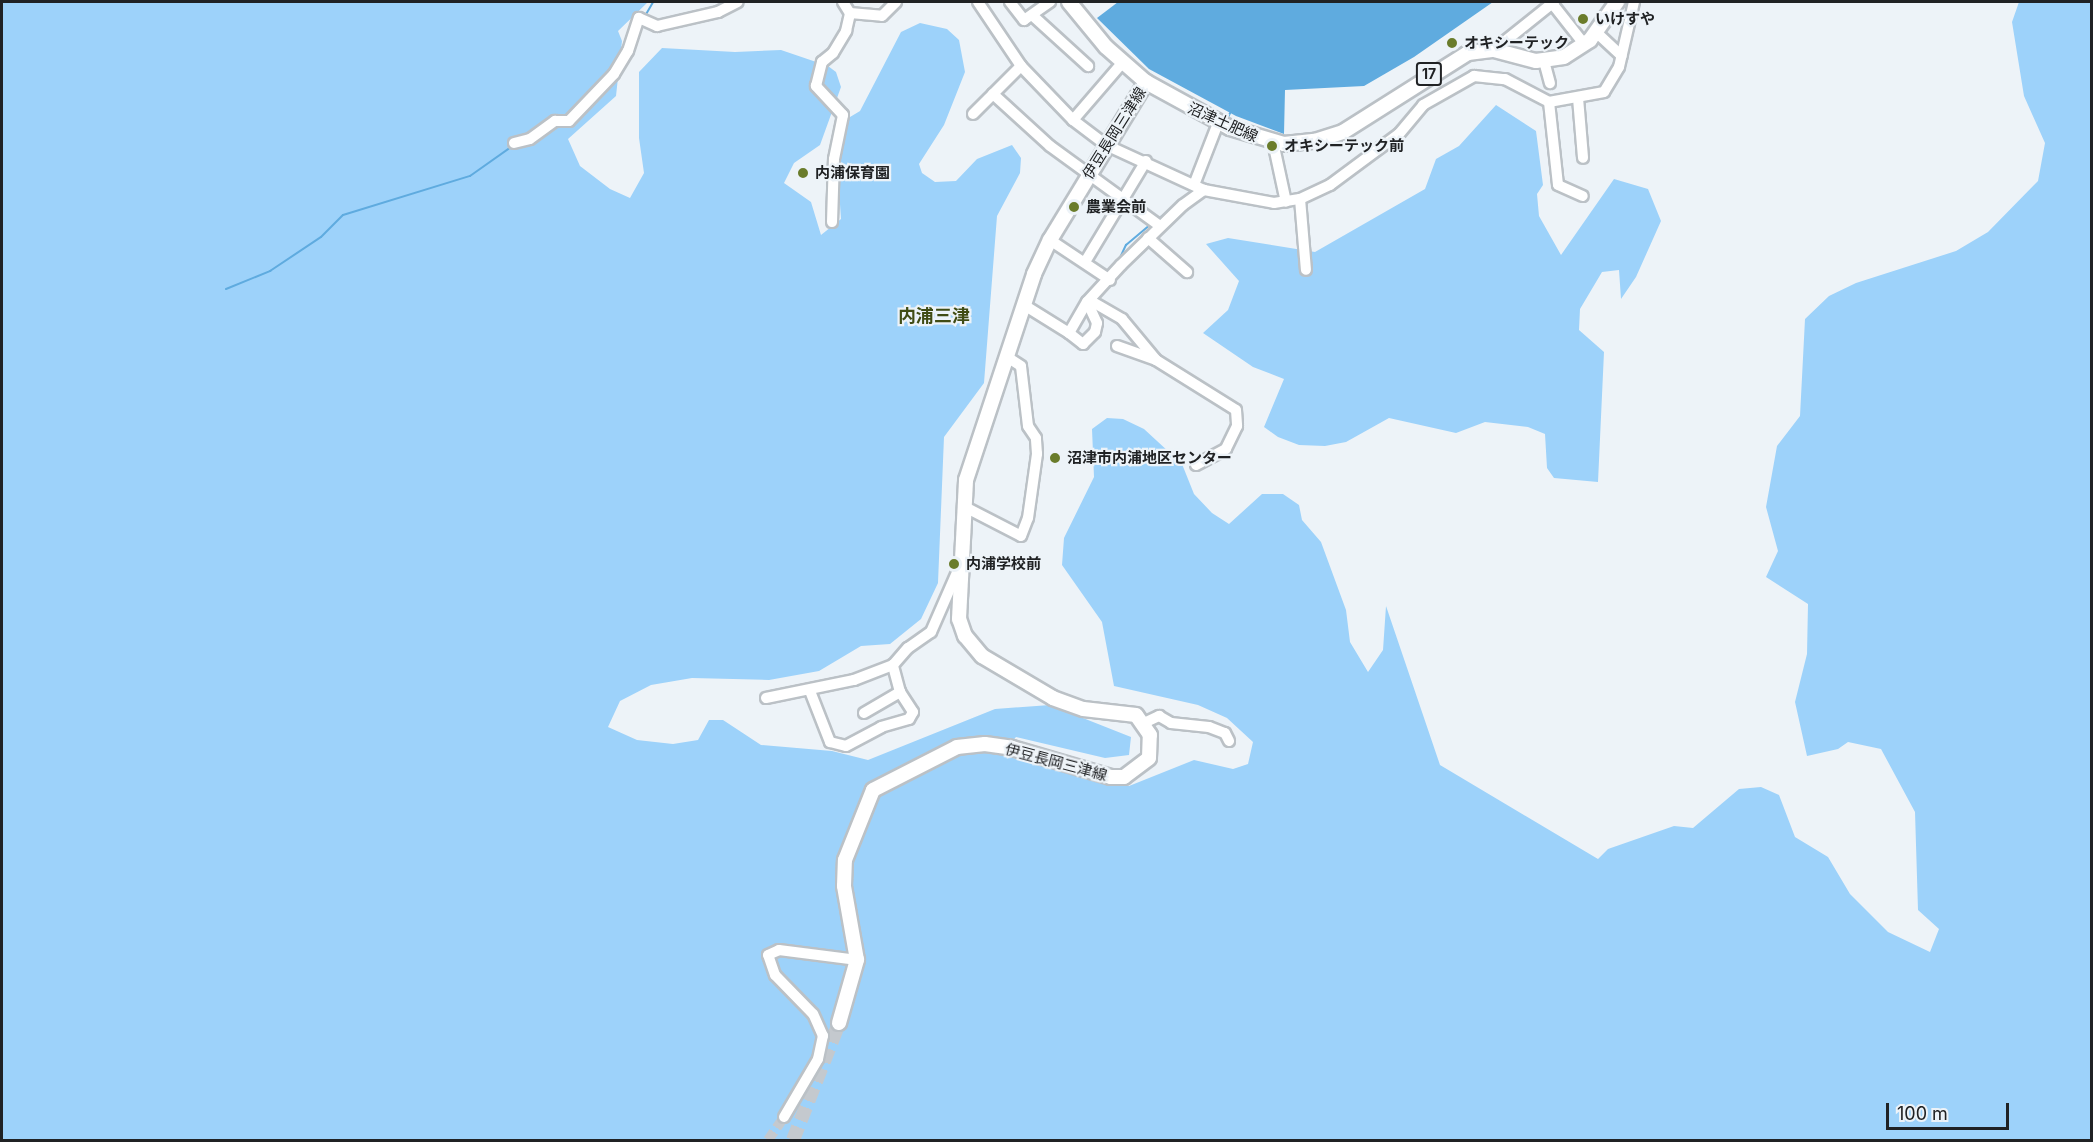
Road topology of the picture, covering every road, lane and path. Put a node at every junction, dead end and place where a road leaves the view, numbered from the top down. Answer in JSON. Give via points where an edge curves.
{"nodes":[{"id":1,"x":738,"y":2,"type":"edge"},
{"id":2,"x":843,"y":2,"type":"edge"},
{"id":3,"x":896,"y":2,"type":"edge"},
{"id":4,"x":978,"y":2,"type":"edge"},
{"id":5,"x":1010,"y":2,"type":"edge"},
{"id":6,"x":1050,"y":2,"type":"edge"},
{"id":7,"x":1069,"y":2,"type":"edge"},
{"id":8,"x":1552,"y":2,"type":"edge"},
{"id":9,"x":1617,"y":2,"type":"edge"},
{"id":10,"x":1634,"y":2,"type":"edge"},
{"id":11,"x":850,"y":13,"type":"junction"},
{"id":12,"x":1032,"y":15,"type":"junction"},
{"id":13,"x":1596,"y":32,"type":"junction"},
{"id":14,"x":1584,"y":44,"type":"junction"},
{"id":15,"x":1494,"y":50,"type":"junction"},
{"id":16,"x":1622,"y":56,"type":"junction"},
{"id":17,"x":1544,"y":61,"type":"junction"},
{"id":18,"x":1122,"y":63,"type":"junction"},
{"id":19,"x":1021,"y":66,"type":"junction"},
{"id":20,"x":1088,"y":66,"type":"dead end"},
{"id":21,"x":1146,"y":82,"type":"junction"},
{"id":22,"x":1550,"y":83,"type":"dead end"},
{"id":23,"x":993,"y":94,"type":"junction"},
{"id":24,"x":1578,"y":98,"type":"junction"},
{"id":25,"x":1549,"y":102,"type":"junction"},
{"id":26,"x":973,"y":114,"type":"dead end"},
{"id":27,"x":1073,"y":120,"type":"junction"},
{"id":28,"x":1224,"y":125,"type":"junction"},
{"id":29,"x":1273,"y":142,"type":"junction"},
{"id":30,"x":514,"y":143,"type":"dead end"},
{"id":31,"x":1106,"y":145,"type":"junction"},
{"id":32,"x":1583,"y":158,"type":"dead end"},
{"id":33,"x":1146,"y":161,"type":"junction"},
{"id":34,"x":1088,"y":175,"type":"junction"},
{"id":35,"x":1199,"y":188,"type":"junction"},
{"id":36,"x":1583,"y":196,"type":"dead end"},
{"id":37,"x":1125,"y":198,"type":"junction"},
{"id":38,"x":1300,"y":199,"type":"junction"},
{"id":39,"x":1286,"y":202,"type":"junction"},
{"id":40,"x":832,"y":222,"type":"dead end"},
{"id":41,"x":1160,"y":226,"type":"junction"},
{"id":42,"x":1148,"y":238,"type":"junction"},
{"id":43,"x":1050,"y":240,"type":"junction"},
{"id":44,"x":1085,"y":262,"type":"junction"},
{"id":45,"x":1306,"y":270,"type":"dead end"},
{"id":46,"x":1187,"y":272,"type":"dead end"},
{"id":47,"x":1110,"y":280,"type":"junction"},
{"id":48,"x":1089,"y":302,"type":"junction"},
{"id":49,"x":1024,"y":305,"type":"junction"},
{"id":50,"x":1069,"y":333,"type":"junction"},
{"id":51,"x":1117,"y":346,"type":"dead end"},
{"id":52,"x":1007,"y":357,"type":"junction"},
{"id":53,"x":1156,"y":360,"type":"junction"},
{"id":54,"x":1196,"y":465,"type":"dead end"},
{"id":55,"x":963,"y":506,"type":"junction"},
{"id":56,"x":959,"y":568,"type":"junction"},
{"id":57,"x":893,"y":665,"type":"junction"},
{"id":58,"x":810,"y":691,"type":"junction"},
{"id":59,"x":900,"y":692,"type":"junction"},
{"id":60,"x":766,"y":698,"type":"dead end"},
{"id":61,"x":864,"y":713,"type":"dead end"},
{"id":62,"x":1144,"y":723,"type":"junction"},
{"id":63,"x":1229,"y":741,"type":"dead end"},
{"id":64,"x":857,"y":960,"type":"junction"},
{"id":65,"x":839,"y":1023,"type":"tunnel mouth"},
{"id":66,"x":784,"y":1117,"type":"tunnel mouth"}],
"edges":[{"from":1,"to":30,"type":"street","via":[[718,12],[657,26],[643,18],[614,74],[569,121],[555,122],[530,139]]},
{"from":2,"to":11,"type":"street"},
{"from":3,"to":11,"type":"street","via":[[882,16]]},
{"from":4,"to":19,"type":"street"},
{"from":5,"to":12,"type":"street","via":[[1024,20]]},
{"from":6,"to":12,"type":"street"},
{"from":7,"to":18,"type":"main road","name":"沼津土肥線","number":"17"},
{"from":8,"to":14,"type":"street"},
{"from":8,"to":15,"type":"street"},
{"from":9,"to":13,"type":"main road"},
{"from":10,"to":16,"type":"street"},
{"from":11,"to":40,"type":"street","via":[[846,31],[833,53],[822,62],[816,86],[843,115],[834,159]]},
{"from":12,"to":20,"type":"street"},
{"from":13,"to":14,"type":"main road"},
{"from":13,"to":16,"type":"street"},
{"from":14,"to":17,"type":"main road","via":[[1564,57]]},
{"from":15,"to":17,"type":"main road","name":"沼津土肥線","number":"17"},
{"from":15,"to":29,"type":"main road","name":"沼津土肥線","number":"17","via":[[1479,50],[1455,59],[1343,132],[1300,143]]},
{"from":16,"to":24,"type":"street","via":[[1604,92]]},
{"from":17,"to":22,"type":"street"},
{"from":18,"to":21,"type":"main road","name":"沼津土肥線","number":"17"},
{"from":18,"to":27,"type":"street"},
{"from":19,"to":23,"type":"street"},
{"from":19,"to":27,"type":"street"},
{"from":21,"to":28,"type":"main road","name":"沼津土肥線","number":"17"},
{"from":21,"to":31,"type":"main road","name":"伊豆長岡三津線"},
{"from":23,"to":26,"type":"street"},
{"from":23,"to":34,"type":"street"},
{"from":24,"to":25,"type":"street"},
{"from":24,"to":32,"type":"street"},
{"from":25,"to":36,"type":"street","via":[[1558,185]]},
{"from":25,"to":38,"type":"street","via":[[1506,79],[1474,76],[1424,105],[1399,134],[1330,185]]},
{"from":27,"to":31,"type":"street"},
{"from":28,"to":29,"type":"main road","name":"沼津土肥線","number":"17"},
{"from":28,"to":35,"type":"street"},
{"from":29,"to":39,"type":"street"},
{"from":31,"to":33,"type":"street"},
{"from":31,"to":34,"type":"main road","name":"伊豆長岡三津線"},
{"from":33,"to":35,"type":"street"},
{"from":33,"to":37,"type":"street"},
{"from":34,"to":37,"type":"street"},
{"from":34,"to":43,"type":"main road","name":"伊豆長岡三津線"},
{"from":35,"to":39,"type":"street","via":[[1255,201]]},
{"from":35,"to":41,"type":"street"},
{"from":37,"to":41,"type":"street"},
{"from":37,"to":44,"type":"street"},
{"from":38,"to":39,"type":"street"},
{"from":38,"to":45,"type":"street"},
{"from":41,"to":42,"type":"street"},
{"from":42,"to":46,"type":"street"},
{"from":42,"to":47,"type":"street"},
{"from":43,"to":44,"type":"street"},
{"from":43,"to":49,"type":"main road","name":"伊豆長岡三津線"},
{"from":44,"to":47,"type":"street"},
{"from":47,"to":48,"type":"street"},
{"from":48,"to":50,"type":"street"},
{"from":48,"to":50,"type":"street","via":[[1097,323],[1095,332],[1083,344]]},
{"from":48,"to":53,"type":"street","via":[[1122,319]]},
{"from":49,"to":50,"type":"street"},
{"from":49,"to":52,"type":"main road","name":"伊豆長岡三津線"},
{"from":51,"to":53,"type":"street"},
{"from":52,"to":55,"type":"main road","name":"伊豆長岡三津線","via":[[966,480]]},
{"from":52,"to":55,"type":"street","via":[[1021,366],[1028,426],[1036,438],[1028,518],[1021,536]]},
{"from":53,"to":54,"type":"street","via":[[1227,404],[1239,417],[1226,449]]},
{"from":55,"to":56,"type":"main road","name":"伊豆長岡三津線"},
{"from":56,"to":57,"type":"street","via":[[931,632],[908,648]]},
{"from":56,"to":62,"type":"main road","name":"伊豆長岡三津線","via":[[959,619],[965,636],[982,656],[1066,704],[1136,715]]},
{"from":57,"to":58,"type":"street"},
{"from":57,"to":59,"type":"street"},
{"from":58,"to":59,"type":"street","via":[[830,742],[846,746],[909,719],[913,712]]},
{"from":58,"to":60,"type":"street"},
{"from":59,"to":61,"type":"street"},
{"from":62,"to":63,"type":"street","via":[[1159,716],[1171,723],[1209,727],[1225,733]]},
{"from":62,"to":64,"type":"main road","name":"伊豆長岡三津線","via":[[1152,744],[1149,758],[1124,777],[985,744],[957,747],[873,790],[845,860],[844,886]]},
{"from":64,"to":65,"type":"main road","name":"伊豆長岡三津線"},
{"from":64,"to":66,"type":"street","via":[[778,950],[768,955],[775,975],[813,1014],[823,1036],[818,1059]]}]}
